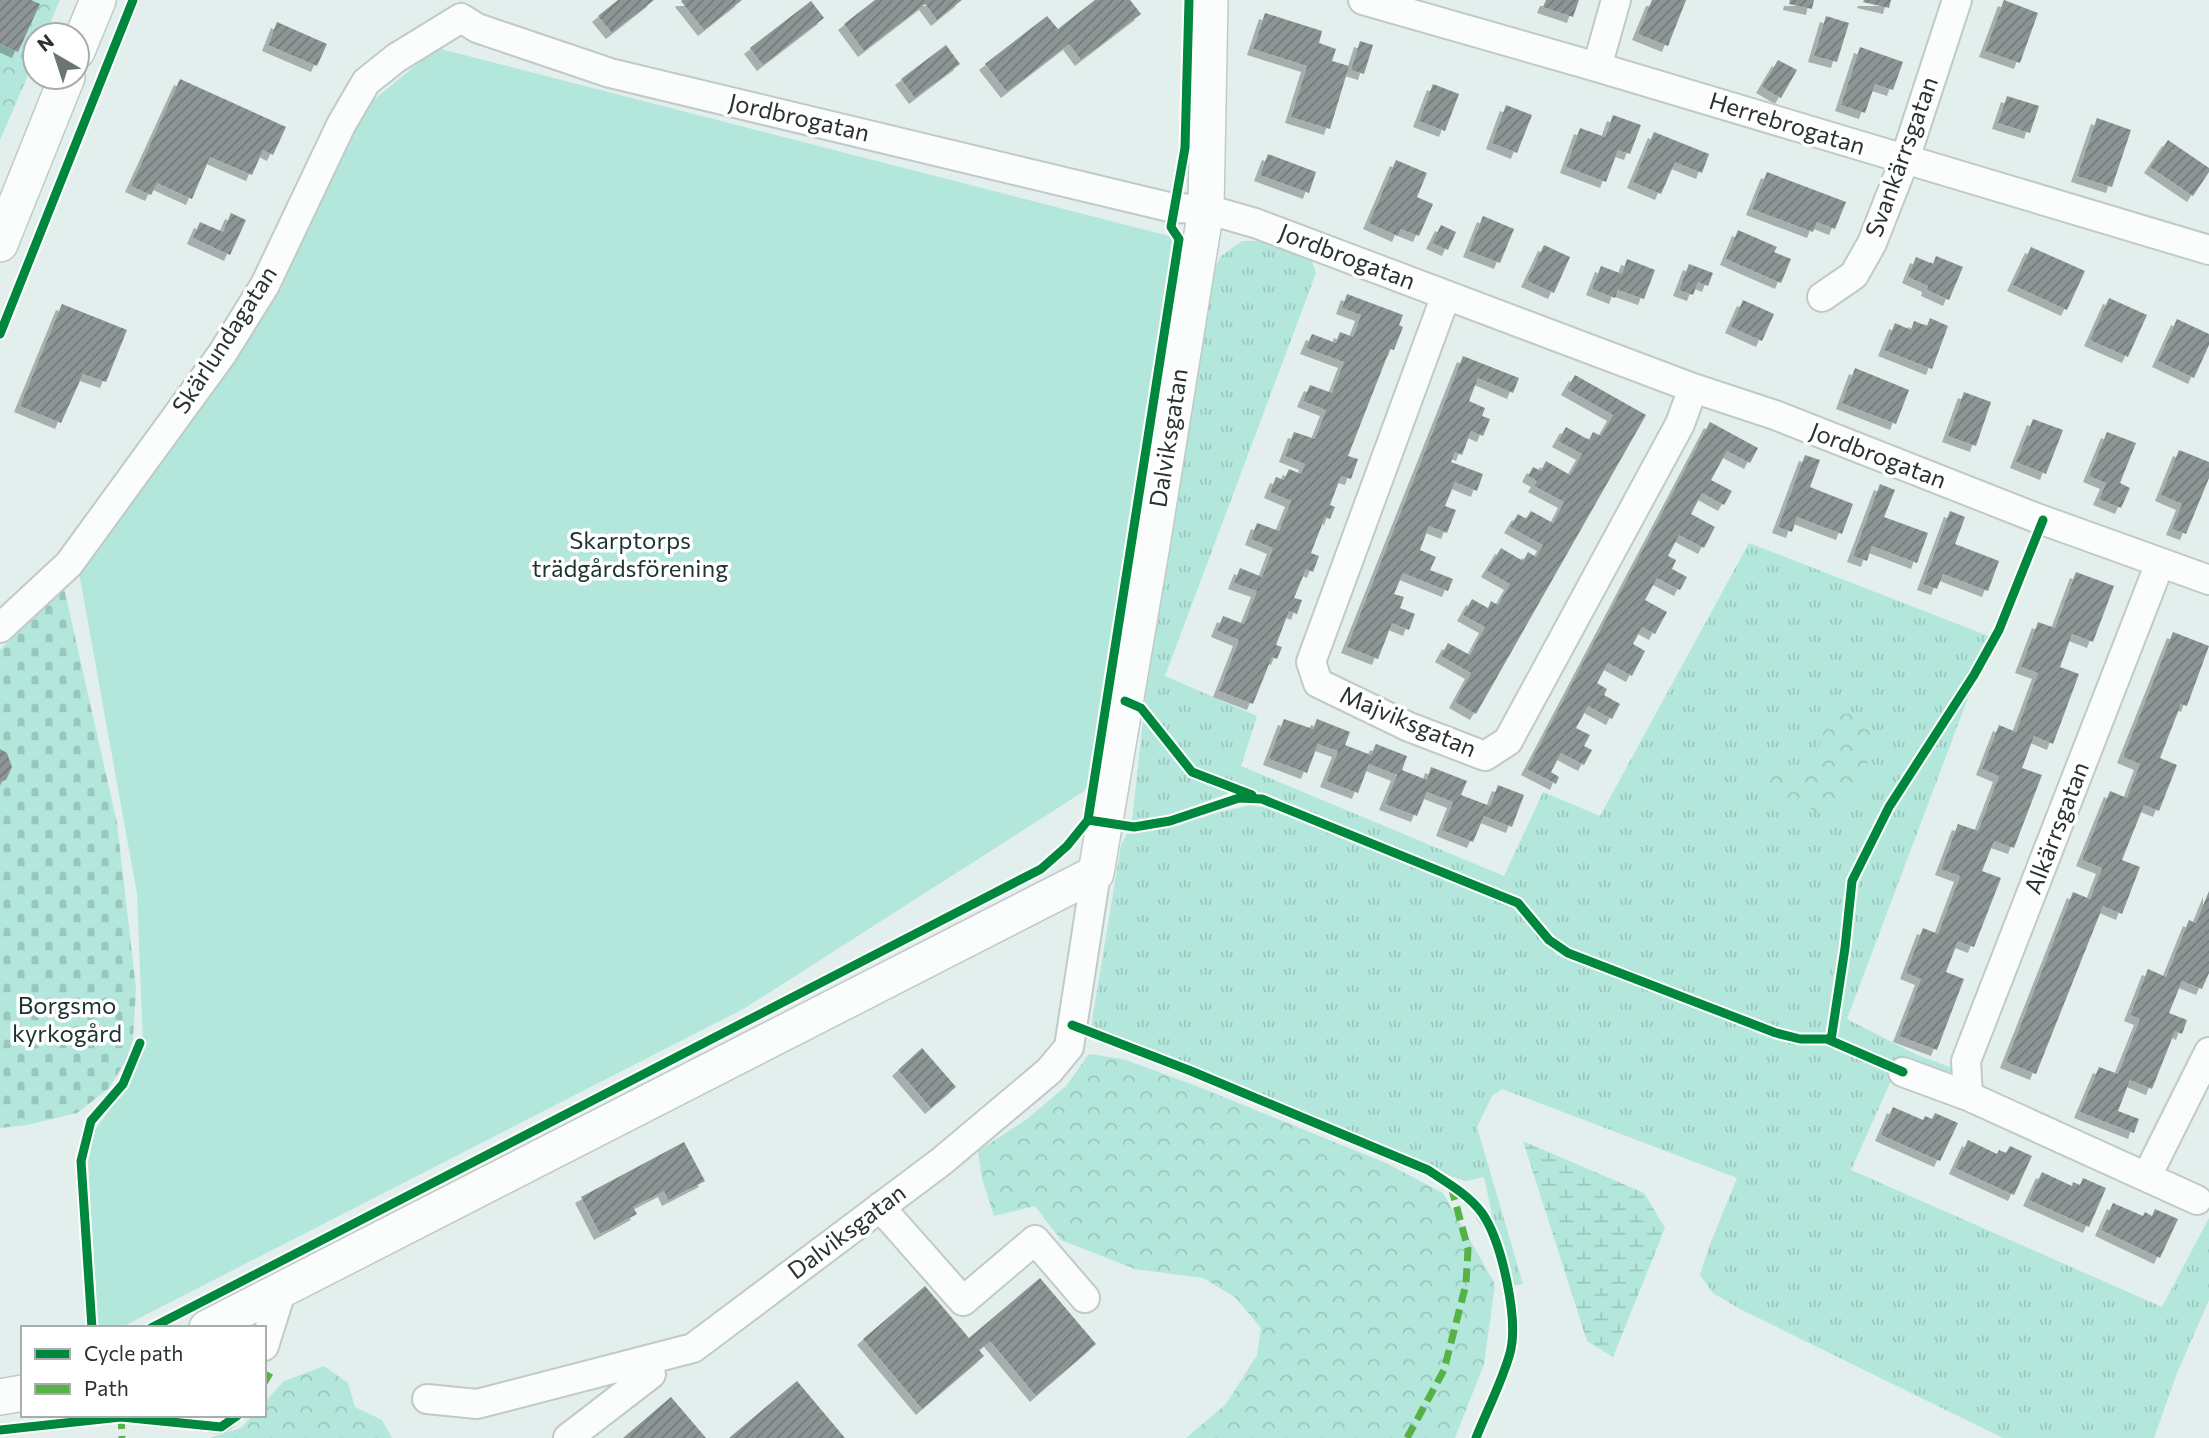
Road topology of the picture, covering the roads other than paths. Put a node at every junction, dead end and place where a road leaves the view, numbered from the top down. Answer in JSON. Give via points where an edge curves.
{"nodes":[{"id":1,"x":97,"y":0,"type":"edge"},
{"id":2,"x":1210,"y":0,"type":"edge"},
{"id":3,"x":1363,"y":0,"type":"edge"},
{"id":4,"x":1616,"y":0,"type":"edge"},
{"id":5,"x":1956,"y":0,"type":"edge"},
{"id":6,"x":1423,"y":7,"type":"edge"},
{"id":7,"x":461,"y":18,"type":"joint"},
{"id":8,"x":89,"y":21,"type":"edge"},
{"id":9,"x":1597,"y":67,"type":"junction"},
{"id":10,"x":61,"y":91,"type":"edge"},
{"id":11,"x":1905,"y":159,"type":"junction"},
{"id":12,"x":1206,"y":209,"type":"junction"},
{"id":13,"x":0,"y":243,"type":"edge"},
{"id":14,"x":2209,"y":250,"type":"edge"},
{"id":15,"x":1446,"y":295,"type":"junction"},
{"id":16,"x":1822,"y":297,"type":"dead end"},
{"id":17,"x":1693,"y":388,"type":"junction"},
{"id":18,"x":2160,"y":563,"type":"junction"},
{"id":19,"x":2209,"y":580,"type":"edge"},
{"id":20,"x":0,"y":628,"type":"edge"},
{"id":21,"x":1096,"y":873,"type":"junction"},
{"id":22,"x":2209,"y":1052,"type":"edge"},
{"id":23,"x":1903,"y":1072,"type":"dead end"},
{"id":24,"x":1968,"y":1096,"type":"junction"},
{"id":25,"x":2147,"y":1176,"type":"junction"},
{"id":26,"x":2197,"y":1200,"type":"dead end"},
{"id":27,"x":880,"y":1207,"type":"junction"},
{"id":28,"x":282,"y":1289,"type":"junction"},
{"id":29,"x":1085,"y":1298,"type":"dead end"},
{"id":30,"x":211,"y":1326,"type":"edge"},
{"id":31,"x":266,"y":1340,"type":"edge"},
{"id":32,"x":639,"y":1362,"type":"junction"},
{"id":33,"x":21,"y":1393,"type":"edge"},
{"id":34,"x":0,"y":1397,"type":"edge"},
{"id":35,"x":427,"y":1398,"type":"dead end"},
{"id":36,"x":568,"y":1438,"type":"edge"}],
"edges":[{"from":1,"to":8,"type":"street"},
{"from":2,"to":12,"type":"street","name":"Dalviksgatan"},
{"from":3,"to":6,"type":"street","name":"Herrebrogatan"},
{"from":4,"to":9,"type":"street"},
{"from":5,"to":11,"type":"street","name":"Svankärrsgatan"},
{"from":6,"to":9,"type":"street","name":"Herrebrogatan"},
{"from":7,"to":12,"type":"street","name":"Jordbrogatan","via":[[610,73],[1174,208]]},
{"from":7,"to":20,"type":"street","name":"Skärlundagatan","via":[[366,82],[265,285],[225,348],[69,564]]},
{"from":9,"to":11,"type":"street","name":"Herrebrogatan"},
{"from":10,"to":13,"type":"street"},
{"from":11,"to":14,"type":"street","name":"Herrebrogatan"},
{"from":11,"to":16,"type":"street","name":"Svankärrsgatan","via":[[1872,243],[1854,275]]},
{"from":12,"to":15,"type":"street","name":"Jordbrogatan"},
{"from":12,"to":21,"type":"street","name":"Dalviksgatan"},
{"from":15,"to":17,"type":"street","name":"Jordbrogatan"},
{"from":15,"to":17,"type":"street","name":"Majviksgatan","via":[[1311,662],[1318,683],[1409,727],[1485,756],[1508,741],[1680,424]]},
{"from":17,"to":18,"type":"street","name":"Jordbrogatan"},
{"from":18,"to":19,"type":"street","name":"Jordbrogatan"},
{"from":18,"to":24,"type":"street","name":"Alkärrsgatan","via":[[1966,1061]]},
{"from":21,"to":27,"type":"street","name":"Dalviksgatan","via":[[1069,1047],[1029,1088]]},
{"from":21,"to":28,"type":"street"},
{"from":22,"to":25,"type":"street"},
{"from":23,"to":24,"type":"street"},
{"from":24,"to":25,"type":"street"},
{"from":25,"to":26,"type":"street"},
{"from":27,"to":29,"type":"street","via":[[963,1301],[1035,1240]]},
{"from":27,"to":32,"type":"street","name":"Dalviksgatan","via":[[693,1348]]},
{"from":28,"to":30,"type":"street"},
{"from":28,"to":31,"type":"street"},
{"from":32,"to":35,"type":"street","name":"Dalviksgatan","via":[[477,1404]]},
{"from":32,"to":36,"type":"street","via":[[650,1374]]},
{"from":33,"to":34,"type":"street"}]}
